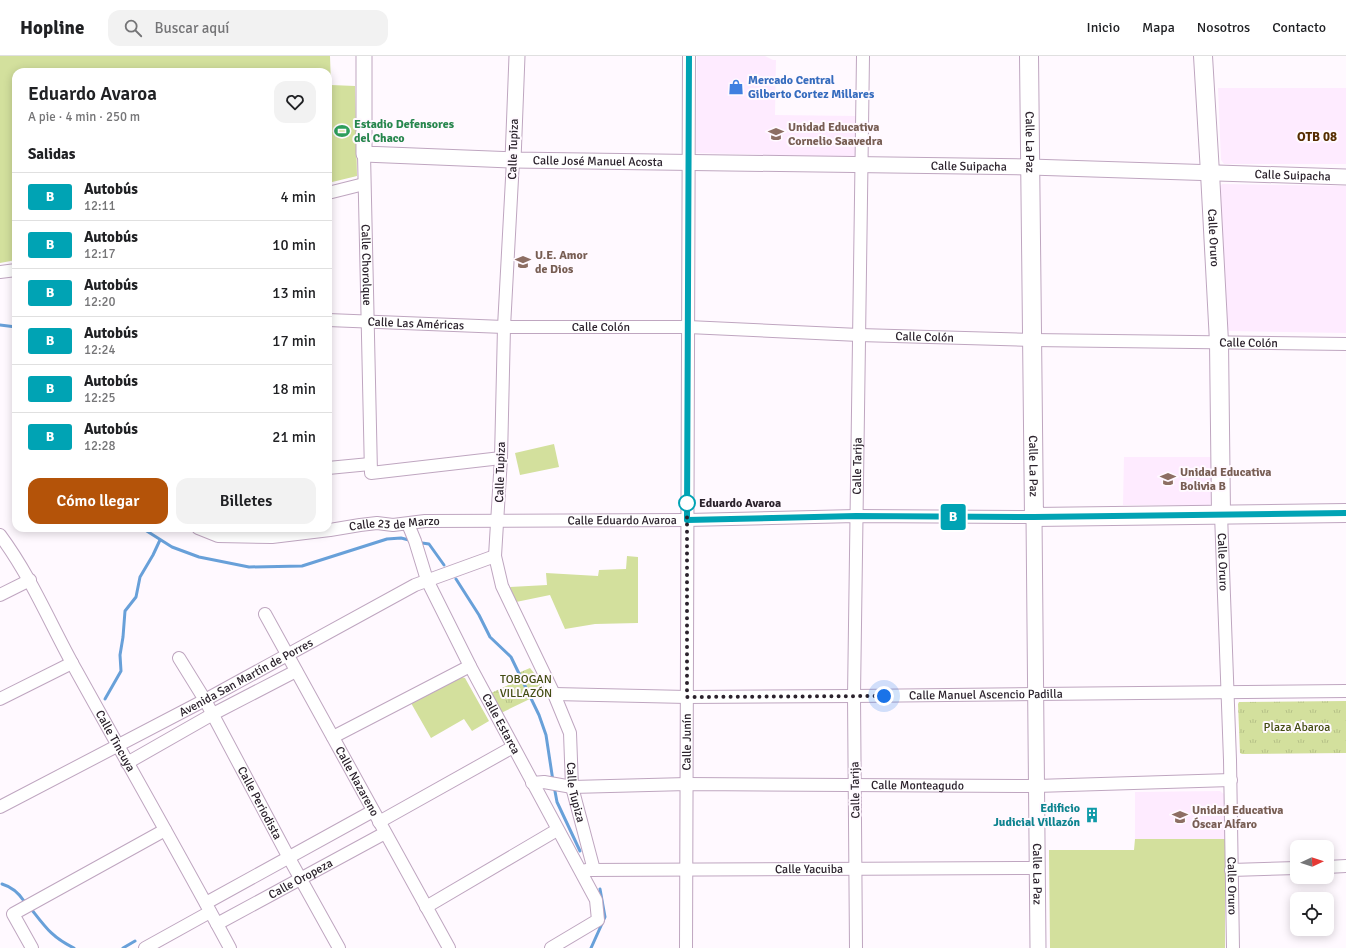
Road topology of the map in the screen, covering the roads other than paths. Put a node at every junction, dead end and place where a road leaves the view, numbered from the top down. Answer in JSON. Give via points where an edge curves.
{"nodes":[{"id":1,"x":364,"y":56,"type":"edge"},
{"id":2,"x":517,"y":56,"type":"edge"},
{"id":3,"x":689,"y":56,"type":"edge"},
{"id":4,"x":863,"y":56,"type":"edge"},
{"id":5,"x":1029,"y":56,"type":"edge"},
{"id":6,"x":1203,"y":56,"type":"edge"},
{"id":7,"x":364,"y":154,"type":"junction"},
{"id":8,"x":513,"y":160,"type":"junction"},
{"id":9,"x":688,"y":163,"type":"junction"},
{"id":10,"x":860,"y":165,"type":"junction"},
{"id":11,"x":1030,"y":168,"type":"junction"},
{"id":12,"x":1210,"y":173,"type":"junction"},
{"id":13,"x":1346,"y":177,"type":"edge"},
{"id":14,"x":364,"y":184,"type":"junction"},
{"id":15,"x":332,"y":192,"type":"edge"},
{"id":16,"x":12,"y":270,"type":"edge"},
{"id":17,"x":0,"y":272,"type":"edge"},
{"id":18,"x":332,"y":320,"type":"edge"},
{"id":19,"x":367,"y":322,"type":"junction"},
{"id":20,"x":504,"y":327,"type":"junction"},
{"id":21,"x":688,"y":327,"type":"junction"},
{"id":22,"x":859,"y":335,"type":"junction"},
{"id":23,"x":1032,"y":340,"type":"junction"},
{"id":24,"x":1219,"y":342,"type":"junction"},
{"id":25,"x":1346,"y":344,"type":"edge"},
{"id":26,"x":501,"y":458,"type":"junction"},
{"id":27,"x":332,"y":468,"type":"edge"},
{"id":28,"x":370,"y":468,"type":"junction"},
{"id":29,"x":1346,"y":513,"type":"edge"},
{"id":30,"x":1221,"y":514,"type":"junction"},
{"id":31,"x":856,"y":516,"type":"junction"},
{"id":32,"x":1034,"y":517,"type":"junction"},
{"id":33,"x":687,"y":520,"type":"junction"},
{"id":34,"x":498,"y":521,"type":"junction"},
{"id":35,"x":408,"y":524,"type":"junction"},
{"id":36,"x":332,"y":530,"type":"edge"},
{"id":37,"x":208,"y":532,"type":"edge"},
{"id":38,"x":313,"y":532,"type":"edge"},
{"id":39,"x":0,"y":534,"type":"edge"},
{"id":40,"x":495,"y":556,"type":"junction"},
{"id":41,"x":30,"y":580,"type":"junction"},
{"id":42,"x":427,"y":580,"type":"junction"},
{"id":43,"x":0,"y":594,"type":"edge"},
{"id":44,"x":265,"y":614,"type":"dead end"},
{"id":45,"x":287,"y":655,"type":"junction"},
{"id":46,"x":179,"y":658,"type":"dead end"},
{"id":47,"x":72,"y":663,"type":"junction"},
{"id":48,"x":470,"y":666,"type":"junction"},
{"id":49,"x":296,"y":671,"type":"junction"},
{"id":50,"x":1346,"y":691,"type":"edge"},
{"id":51,"x":1228,"y":693,"type":"junction"},
{"id":52,"x":554,"y":694,"type":"junction"},
{"id":53,"x":1035,"y":694,"type":"junction"},
{"id":54,"x":854,"y":696,"type":"junction"},
{"id":55,"x":687,"y":697,"type":"junction"},
{"id":56,"x":0,"y":699,"type":"edge"},
{"id":57,"x":205,"y":700,"type":"junction"},
{"id":58,"x":213,"y":714,"type":"junction"},
{"id":59,"x":333,"y":737,"type":"junction"},
{"id":60,"x":118,"y":746,"type":"junction"},
{"id":61,"x":513,"y":747,"type":"junction"},
{"id":62,"x":127,"y":763,"type":"junction"},
{"id":63,"x":1230,"y":780,"type":"junction"},
{"id":64,"x":532,"y":783,"type":"junction"},
{"id":65,"x":687,"y":784,"type":"junction"},
{"id":66,"x":855,"y":784,"type":"junction"},
{"id":67,"x":1036,"y":786,"type":"junction"},
{"id":68,"x":572,"y":787,"type":"junction"},
{"id":69,"x":0,"y":807,"type":"edge"},
{"id":70,"x":373,"y":811,"type":"junction"},
{"id":71,"x":382,"y":828,"type":"junction"},
{"id":72,"x":165,"y":830,"type":"junction"},
{"id":73,"x":557,"y":830,"type":"junction"},
{"id":74,"x":289,"y":858,"type":"junction"},
{"id":75,"x":1346,"y":866,"type":"edge"},
{"id":76,"x":1334,"y":867,"type":"edge"},
{"id":77,"x":1037,"y":868,"type":"junction"},
{"id":78,"x":1290,"y":868,"type":"edge"},
{"id":79,"x":856,"y":869,"type":"junction"},
{"id":80,"x":594,"y":870,"type":"junction"},
{"id":81,"x":686,"y":870,"type":"junction"},
{"id":82,"x":1231,"y":870,"type":"junction"},
{"id":83,"x":580,"y":871,"type":"junction"},
{"id":84,"x":300,"y":880,"type":"junction"},
{"id":85,"x":426,"y":907,"type":"junction"},
{"id":86,"x":208,"y":908,"type":"junction"},
{"id":87,"x":217,"y":924,"type":"junction"},
{"id":88,"x":555,"y":947,"type":"edge"},
{"id":89,"x":32,"y":948,"type":"edge"},
{"id":90,"x":145,"y":948,"type":"edge"},
{"id":91,"x":230,"y":948,"type":"edge"},
{"id":92,"x":339,"y":948,"type":"edge"},
{"id":93,"x":449,"y":948,"type":"edge"},
{"id":94,"x":686,"y":948,"type":"edge"},
{"id":95,"x":856,"y":948,"type":"edge"},
{"id":96,"x":1038,"y":948,"type":"edge"},
{"id":97,"x":1233,"y":948,"type":"edge"}],
"edges":[{"from":1,"to":7,"type":"street","name":"Calle Chorolque"},
{"from":2,"to":8,"type":"street","name":"Calle Tupiza"},
{"from":3,"to":9,"type":"street","name":"Calle Junín"},
{"from":4,"to":10,"type":"street","name":"Calle Tarija"},
{"from":5,"to":11,"type":"main road","name":"Calle La Paz"},
{"from":6,"to":12,"type":"main road","name":"Calle Oruro"},
{"from":7,"to":8,"type":"street","name":"Calle José Manuel Acosta"},
{"from":7,"to":14,"type":"street","name":"Calle Chorolque"},
{"from":8,"to":9,"type":"street","name":"Calle José Manuel Acosta"},
{"from":8,"to":20,"type":"street","name":"Calle Tupiza"},
{"from":9,"to":10,"type":"street","name":"Calle Suipacha"},
{"from":9,"to":21,"type":"street","name":"Calle Junín"},
{"from":10,"to":11,"type":"street","name":"Calle Suipacha"},
{"from":10,"to":22,"type":"street","name":"Calle Tarija"},
{"from":11,"to":12,"type":"street","name":"Calle Suipacha"},
{"from":11,"to":23,"type":"main road","name":"Calle La Paz"},
{"from":12,"to":13,"type":"street","name":"Calle Suipacha"},
{"from":12,"to":24,"type":"main road","name":"Calle Oruro"},
{"from":14,"to":15,"type":"street"},
{"from":14,"to":19,"type":"street","name":"Calle Chorolque"},
{"from":16,"to":17,"type":"street"},
{"from":18,"to":19,"type":"street","name":"Calle Las Américas"},
{"from":19,"to":20,"type":"street","name":"Calle Las Américas"},
{"from":19,"to":28,"type":"street","name":"Calle Chorolque"},
{"from":20,"to":21,"type":"street","name":"Calle Colón"},
{"from":20,"to":26,"type":"street","name":"Calle Tupiza"},
{"from":21,"to":22,"type":"street","name":"Calle Colón"},
{"from":21,"to":33,"type":"street","name":"Calle Junín"},
{"from":22,"to":23,"type":"street","name":"Calle Colón"},
{"from":22,"to":31,"type":"street","name":"Calle Tarija"},
{"from":23,"to":24,"type":"street","name":"Calle Colón"},
{"from":23,"to":32,"type":"main road","name":"Calle La Paz"},
{"from":24,"to":25,"type":"street","name":"Calle Colón"},
{"from":24,"to":30,"type":"main road","name":"Calle Oruro"},
{"from":26,"to":28,"type":"street"},
{"from":26,"to":34,"type":"street","name":"Calle Tupiza"},
{"from":27,"to":28,"type":"street"},
{"from":29,"to":30,"type":"main road","name":"Calle Eduardo Avaroa"},
{"from":30,"to":32,"type":"main road","name":"Calle Eduardo Avaroa"},
{"from":30,"to":51,"type":"street","name":"Calle Oruro"},
{"from":31,"to":32,"type":"street","name":"Calle Eduardo Avaroa"},
{"from":31,"to":33,"type":"street","name":"Calle Eduardo Avaroa"},
{"from":31,"to":54,"type":"street","name":"Calle Tarija"},
{"from":32,"to":53,"type":"street","name":"Calle La Paz"},
{"from":33,"to":34,"type":"street","name":"Calle Eduardo Avaroa"},
{"from":33,"to":55,"type":"street","name":"Calle Junín"},
{"from":34,"to":35,"type":"street","name":"Calle 23 de Marzo","via":[[425,521]]},
{"from":34,"to":40,"type":"street","name":"Calle Tupiza"},
{"from":35,"to":36,"type":"street","name":"Calle 23 de Marzo","via":[[377,523]]},
{"from":35,"to":42,"type":"street","name":"Calle Estarca"},
{"from":37,"to":38,"type":"street","name":"Calle 23 de Marzo","via":[[218,536],[272,537]]},
{"from":39,"to":41,"type":"street","name":"Calle Tincuya"},
{"from":40,"to":42,"type":"street","name":"Avenida San Martín de Porres"},
{"from":40,"to":52,"type":"street","name":"Calle Tupiza","via":[[502,586]]},
{"from":41,"to":43,"type":"street"},
{"from":41,"to":47,"type":"street","name":"Calle Tincuya"},
{"from":42,"to":45,"type":"street","name":"Avenida San Martín de Porres","via":[[415,584]]},
{"from":42,"to":48,"type":"street","name":"Calle Estarca"},
{"from":44,"to":45,"type":"street","name":"Calle Nazareno"},
{"from":45,"to":49,"type":"street","name":"Calle Nazareno"},
{"from":45,"to":57,"type":"street","name":"Avenida San Martín de Porres"},
{"from":46,"to":57,"type":"street","name":"Calle Periodista"},
{"from":47,"to":56,"type":"street"},
{"from":47,"to":60,"type":"street","name":"Calle Tincuya"},
{"from":48,"to":59,"type":"street"},
{"from":48,"to":61,"type":"street","name":"Calle Estarca"},
{"from":49,"to":58,"type":"street","name":"Avenida San Martín de Porres"},
{"from":49,"to":59,"type":"street","name":"Calle Nazareno"},
{"from":50,"to":51,"type":"street","name":"Calle Manuel Ascencio Padilla"},
{"from":51,"to":53,"type":"street","name":"Calle Manuel Ascencio Padilla"},
{"from":51,"to":63,"type":"street","name":"Calle Oruro"},
{"from":52,"to":55,"type":"street","name":"Calle Manuel Ascencio Padilla"},
{"from":52,"to":68,"type":"street","name":"Calle Tupiza","via":[[570,733]]},
{"from":53,"to":54,"type":"street","name":"Calle Manuel Ascencio Padilla"},
{"from":53,"to":67,"type":"street","name":"Calle La Paz"},
{"from":54,"to":55,"type":"street","name":"Calle Manuel Ascencio Padilla"},
{"from":54,"to":66,"type":"street","name":"Calle Tarija"},
{"from":55,"to":65,"type":"street","name":"Calle Junín"},
{"from":57,"to":58,"type":"street","name":"Calle Periodista"},
{"from":57,"to":60,"type":"street","name":"Avenida San Martín de Porres"},
{"from":58,"to":62,"type":"street","name":"Avenida San Martín de Porres"},
{"from":58,"to":74,"type":"street","name":"Calle Periodista"},
{"from":59,"to":70,"type":"street","name":"Calle Nazareno"},
{"from":60,"to":62,"type":"street","name":"Calle Tincuya"},
{"from":60,"to":69,"type":"street","name":"Avenida San Martín de Porres"},
{"from":61,"to":64,"type":"street","name":"Calle Estarca"},
{"from":61,"to":71,"type":"street","name":"Calle Oropeza"},
{"from":62,"to":72,"type":"street","name":"Calle Tincuya"},
{"from":63,"to":67,"type":"street","name":"Calle Monteagudo"},
{"from":63,"to":82,"type":"street","name":"Calle Oruro"},
{"from":64,"to":68,"type":"street","name":"Calle Monteagudo","via":[[544,782]]},
{"from":64,"to":73,"type":"street","name":"Calle Estarca"},
{"from":65,"to":66,"type":"street","name":"Calle Monteagudo"},
{"from":65,"to":68,"type":"street","name":"Calle Monteagudo"},
{"from":65,"to":81,"type":"street","name":"Calle Junín"},
{"from":66,"to":67,"type":"street","name":"Calle Monteagudo"},
{"from":66,"to":79,"type":"street","name":"Calle Tarija"},
{"from":67,"to":77,"type":"street","name":"Calle La Paz"},
{"from":68,"to":80,"type":"street","name":"Calle Tupiza"},
{"from":70,"to":71,"type":"street","name":"Calle Nazareno"},
{"from":70,"to":74,"type":"street","name":"Calle Oropeza"},
{"from":71,"to":84,"type":"street","name":"Calle Oropeza"},
{"from":71,"to":85,"type":"street","name":"Calle Nazareno"},
{"from":72,"to":86,"type":"street","name":"Calle Tincuya"},
{"from":72,"to":89,"type":"street","via":[[13,914]]},
{"from":73,"to":83,"type":"street","name":"Calle Estarca"},
{"from":73,"to":85,"type":"street"},
{"from":74,"to":84,"type":"street","name":"Calle Periodista"},
{"from":74,"to":86,"type":"street","name":"Calle Oropeza"},
{"from":75,"to":76,"type":"street"},
{"from":77,"to":79,"type":"street","name":"Calle Yacuiba"},
{"from":77,"to":96,"type":"street","name":"Calle La Paz"},
{"from":78,"to":82,"type":"street"},
{"from":79,"to":81,"type":"street","name":"Calle Yacuiba"},
{"from":79,"to":95,"type":"street","name":"Calle Tarija"},
{"from":80,"to":81,"type":"street","name":"Calle Yacuiba"},
{"from":80,"to":83,"type":"street","name":"Calle Yacuiba"},
{"from":81,"to":94,"type":"street","name":"Calle Junín"},
{"from":82,"to":97,"type":"street","name":"Calle Oruro"},
{"from":83,"to":88,"type":"street","name":"Calle Estarca","via":[[596,900],[598,920]]},
{"from":84,"to":87,"type":"street","name":"Calle Oropeza"},
{"from":84,"to":92,"type":"street","name":"Calle Periodista"},
{"from":85,"to":93,"type":"street","name":"Calle Nazareno"},
{"from":86,"to":87,"type":"street","name":"Calle Tincuya"},
{"from":86,"to":90,"type":"street","name":"Calle Oropeza"},
{"from":87,"to":91,"type":"street","name":"Calle Tincuya"}]}
